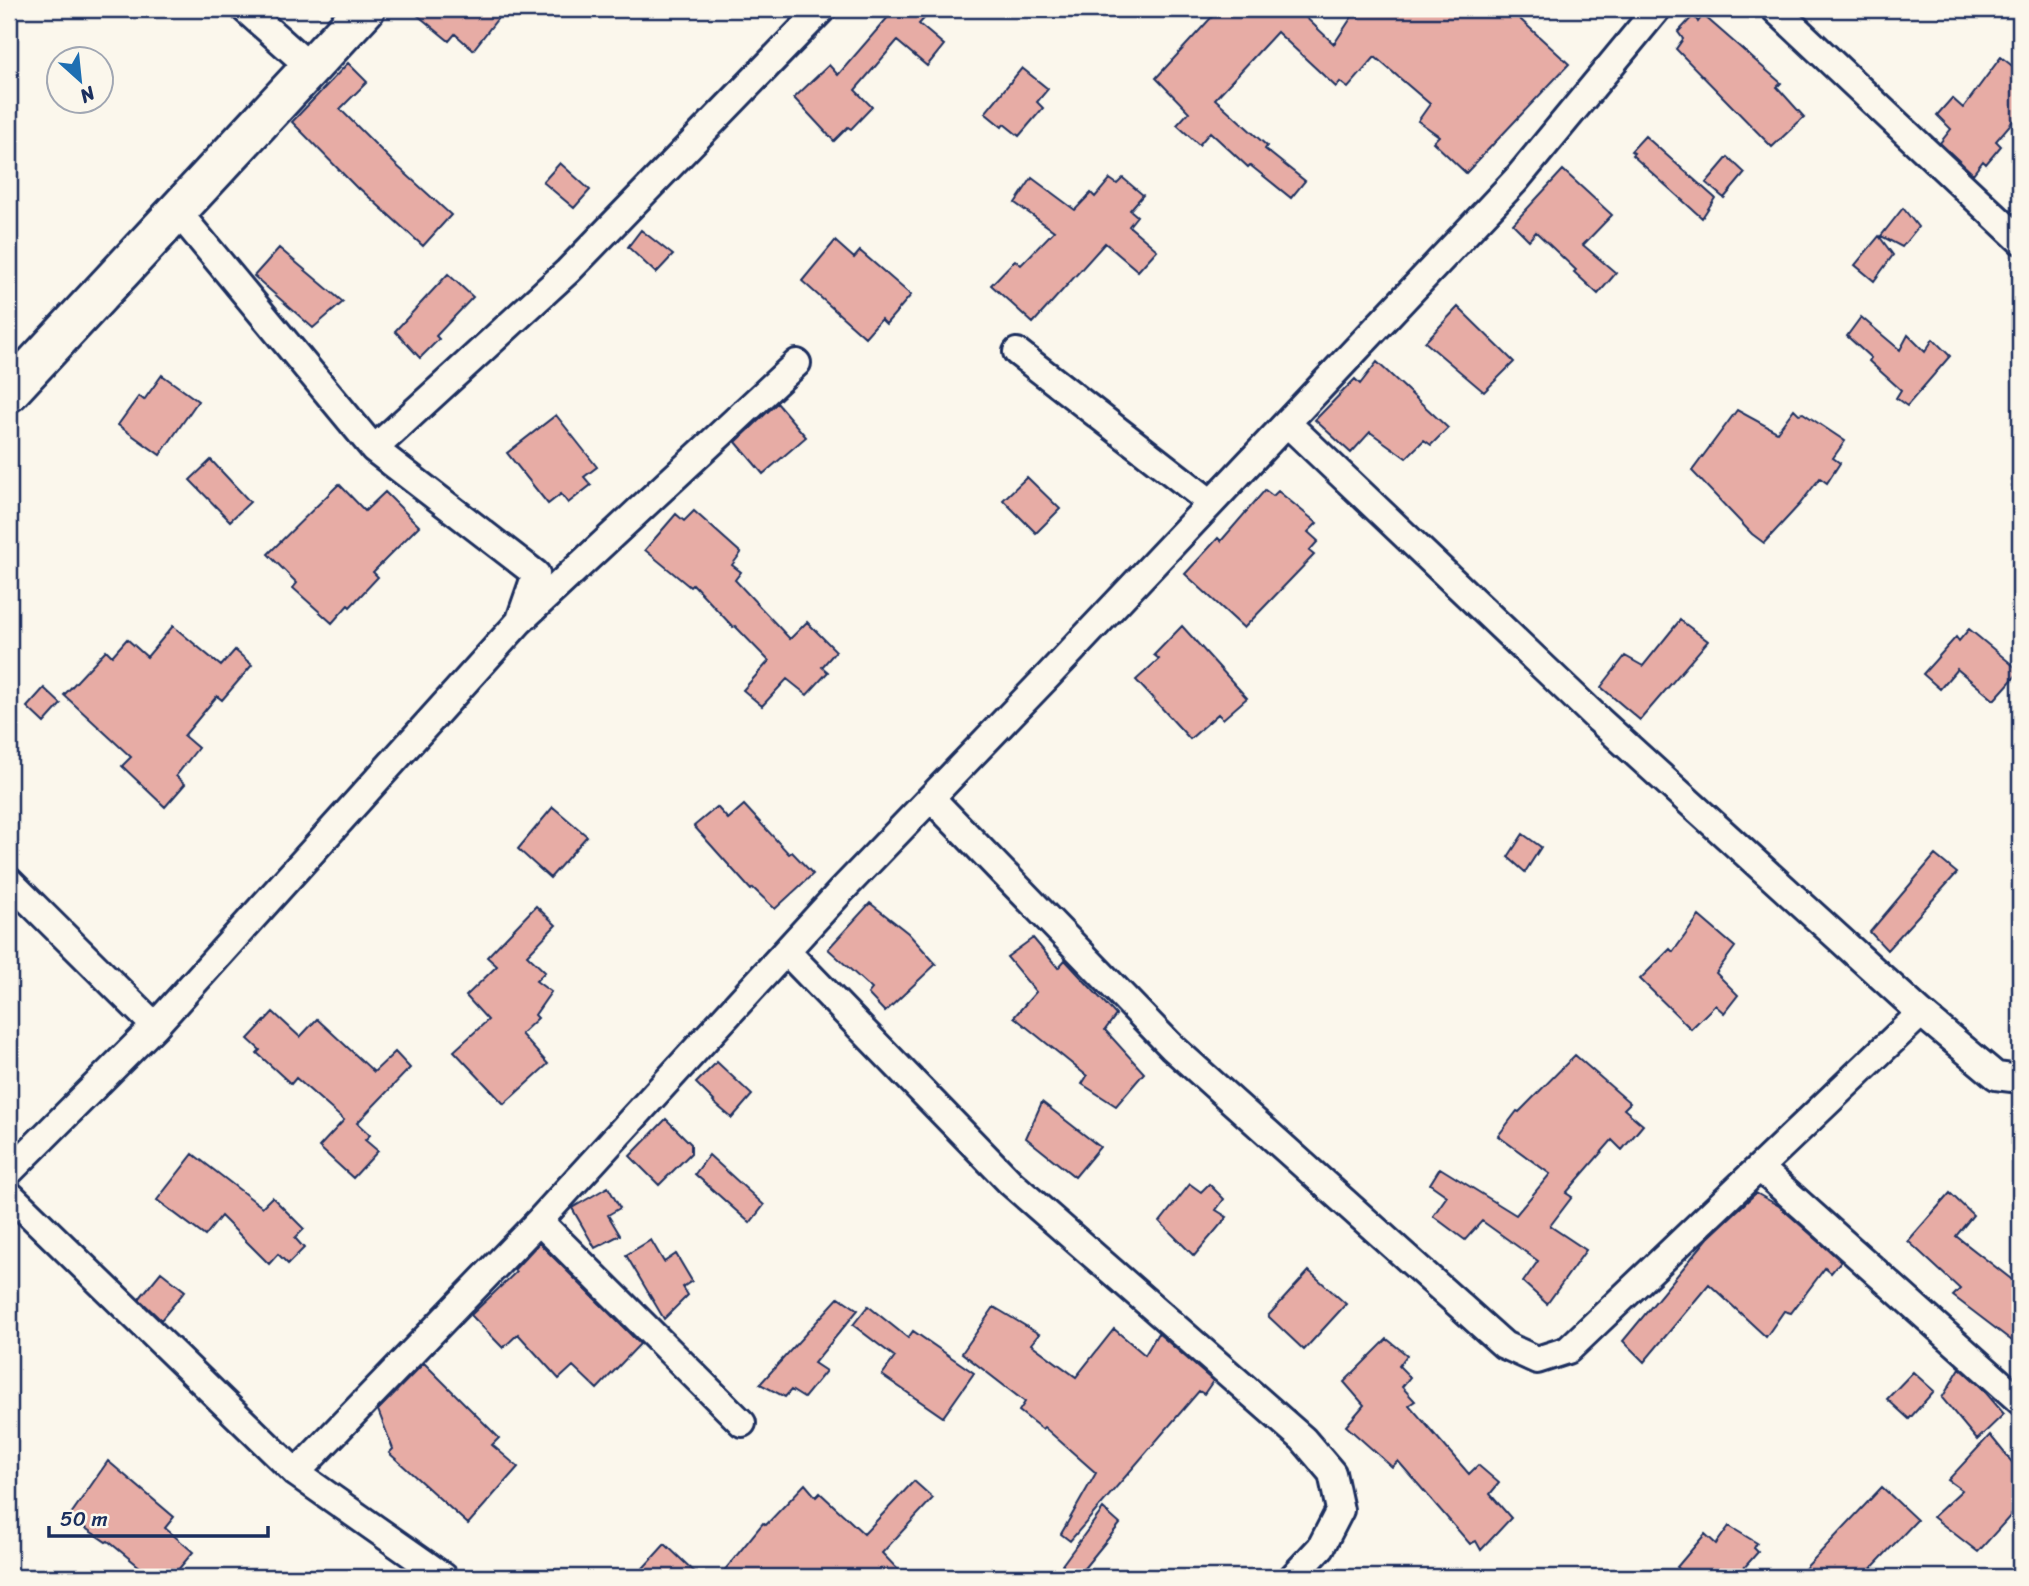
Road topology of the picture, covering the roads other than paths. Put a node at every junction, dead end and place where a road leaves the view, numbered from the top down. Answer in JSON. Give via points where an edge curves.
{"nodes":[{"id":1,"x":245,"y":9,"type":"edge"},
{"id":2,"x":365,"y":9,"type":"edge"},
{"id":3,"x":822,"y":9,"type":"edge"},
{"id":4,"x":1657,"y":9,"type":"edge"},
{"id":5,"x":1775,"y":9,"type":"edge"},
{"id":6,"x":310,"y":67,"type":"junction"},
{"id":7,"x":177,"y":211,"type":"junction"},
{"id":8,"x":2020,"y":240,"type":"edge"},
{"id":9,"x":1017,"y":352,"type":"dead end"},
{"id":10,"x":797,"y":363,"type":"dead end"},
{"id":11,"x":9,"y":392,"type":"edge"},
{"id":12,"x":1287,"y":423,"type":"junction"},
{"id":13,"x":374,"y":449,"type":"junction"},
{"id":14,"x":1211,"y":503,"type":"junction"},
{"id":15,"x":519,"y":622,"type":"junction"},
{"id":16,"x":931,"y":798,"type":"junction"},
{"id":17,"x":9,"y":881,"type":"edge"},
{"id":18,"x":786,"y":951,"type":"junction"},
{"id":19,"x":1921,"y":1013,"type":"junction"},
{"id":20,"x":155,"y":1026,"type":"junction"},
{"id":21,"x":2020,"y":1079,"type":"edge"},
{"id":22,"x":1760,"y":1168,"type":"junction"},
{"id":23,"x":9,"y":1172,"type":"edge"},
{"id":24,"x":9,"y":1194,"type":"edge"},
{"id":25,"x":539,"y":1221,"type":"junction"},
{"id":26,"x":2020,"y":1401,"type":"edge"},
{"id":27,"x":742,"y":1423,"type":"dead end"},
{"id":28,"x":296,"y":1474,"type":"junction"},
{"id":29,"x":444,"y":1577,"type":"edge"},
{"id":30,"x":1293,"y":1577,"type":"edge"}],
"edges":[{"from":1,"to":6,"type":"street"},
{"from":2,"to":6,"type":"street"},
{"from":3,"to":13,"type":"street","via":[[568,271]]},
{"from":4,"to":12,"type":"street","via":[[1516,180]]},
{"from":5,"to":8,"type":"street"},
{"from":6,"to":7,"type":"street"},
{"from":7,"to":11,"type":"street"},
{"from":7,"to":13,"type":"street"},
{"from":9,"to":14,"type":"street"},
{"from":10,"to":15,"type":"street"},
{"from":12,"to":14,"type":"street"},
{"from":12,"to":19,"type":"street","via":[[1599,720]]},
{"from":13,"to":15,"type":"street","via":[[536,574]]},
{"from":14,"to":16,"type":"street"},
{"from":15,"to":20,"type":"street"},
{"from":16,"to":18,"type":"street"},
{"from":16,"to":22,"type":"street","via":[[1172,1047],[1504,1345],[1536,1360],[1568,1350]]},
{"from":17,"to":20,"type":"street"},
{"from":18,"to":25,"type":"street"},
{"from":18,"to":30,"type":"street","via":[[1011,1183],[1303,1439],[1332,1473],[1340,1510],[1321,1547]]},
{"from":19,"to":21,"type":"street","via":[[1996,1076]]},
{"from":19,"to":22,"type":"street"},
{"from":20,"to":23,"type":"street"},
{"from":22,"to":26,"type":"street"},
{"from":24,"to":28,"type":"street"},
{"from":25,"to":27,"type":"street"},
{"from":25,"to":28,"type":"street"},
{"from":28,"to":29,"type":"street"}]}
